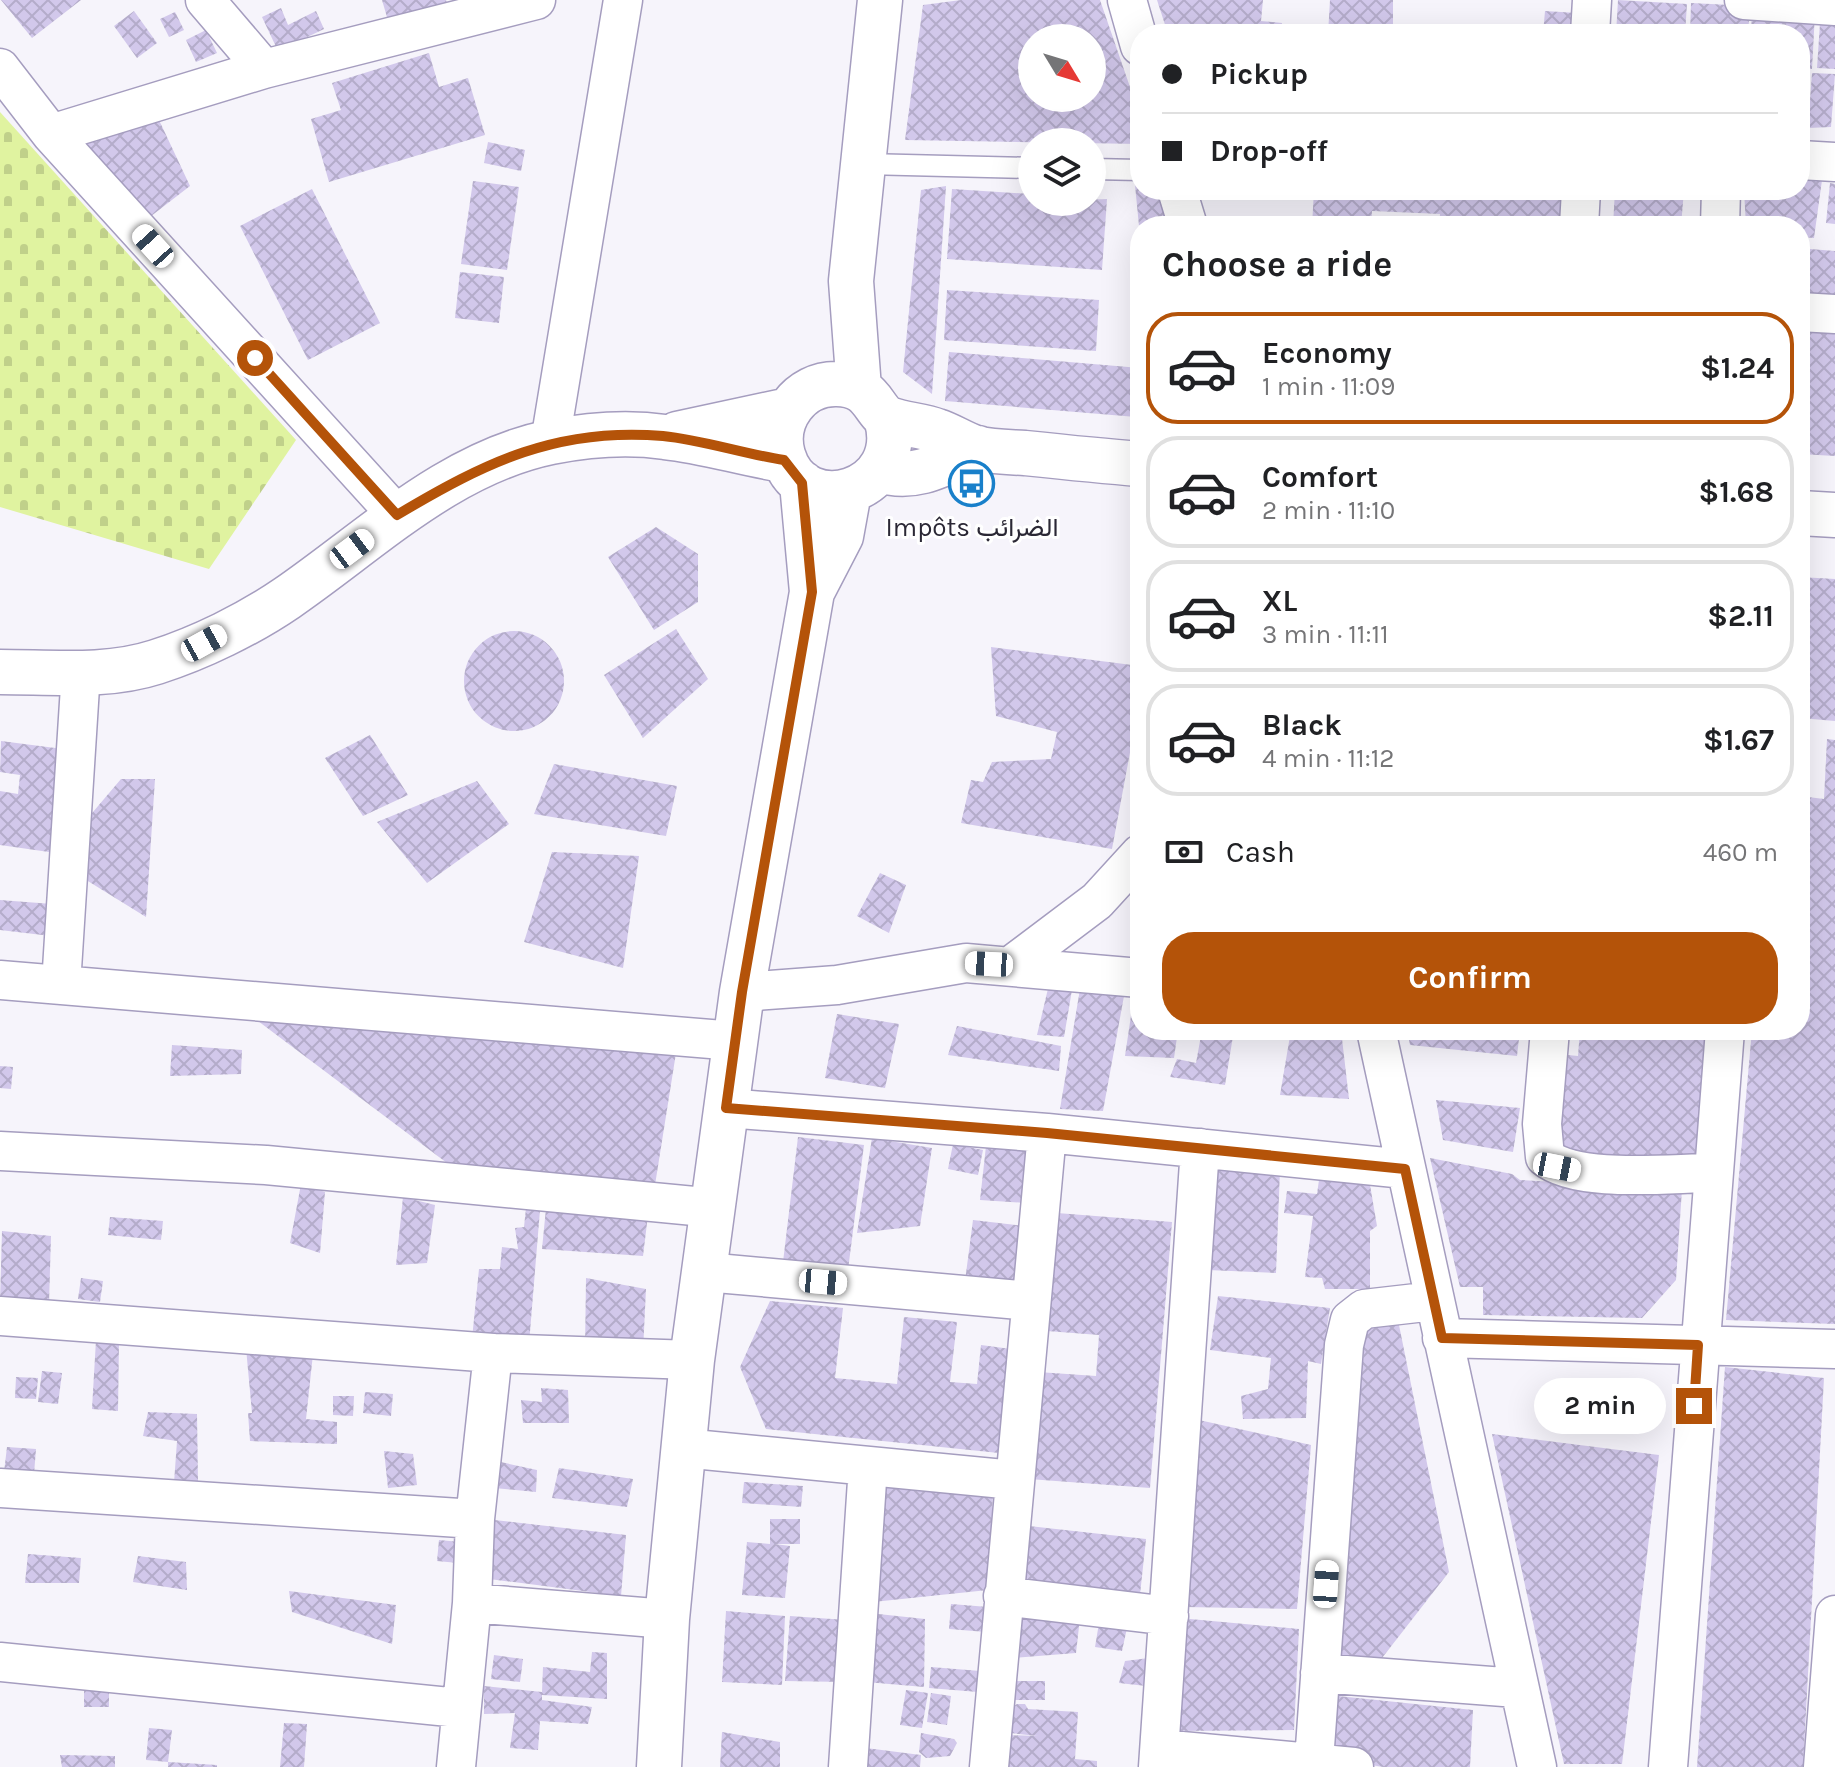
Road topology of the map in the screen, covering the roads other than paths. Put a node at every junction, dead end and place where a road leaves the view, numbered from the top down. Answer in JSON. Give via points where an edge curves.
{"nodes":[{"id":1,"x":205,"y":0,"type":"edge"},
{"id":2,"x":536,"y":0,"type":"edge"},
{"id":3,"x":623,"y":0,"type":"edge"},
{"id":4,"x":880,"y":0,"type":"edge"},
{"id":5,"x":1127,"y":0,"type":"edge"},
{"id":6,"x":1592,"y":0,"type":"edge"},
{"id":7,"x":1744,"y":0,"type":"edge"},
{"id":8,"x":1817,"y":3,"type":"edge"},
{"id":9,"x":475,"y":9,"type":"edge"},
{"id":10,"x":1134,"y":24,"type":"edge"},
{"id":11,"x":1591,"y":24,"type":"edge"},
{"id":12,"x":0,"y":68,"type":"edge"},
{"id":13,"x":264,"y":69,"type":"junction"},
{"id":14,"x":51,"y":134,"type":"junction"},
{"id":15,"x":1810,"y":161,"type":"edge"},
{"id":16,"x":1835,"y":162,"type":"edge"},
{"id":17,"x":865,"y":164,"type":"junction"},
{"id":18,"x":1018,"y":168,"type":"edge"},
{"id":19,"x":1106,"y":169,"type":"edge"},
{"id":20,"x":1130,"y":170,"type":"edge"},
{"id":21,"x":851,"y":281,"type":"junction"},
{"id":22,"x":1810,"y":313,"type":"edge"},
{"id":23,"x":1835,"y":314,"type":"edge"},
{"id":24,"x":802,"y":399,"type":"junction"},
{"id":25,"x":873,"y":404,"type":"junction"},
{"id":26,"x":667,"y":437,"type":"junction"},
{"id":27,"x":550,"y":442,"type":"junction"},
{"id":28,"x":978,"y":448,"type":"junction"},
{"id":29,"x":1130,"y":463,"type":"edge"},
{"id":30,"x":793,"y":471,"type":"junction"},
{"id":31,"x":864,"y":481,"type":"junction"},
{"id":32,"x":1810,"y":514,"type":"edge"},
{"id":33,"x":397,"y":515,"type":"junction"},
{"id":34,"x":1835,"y":515,"type":"edge"},
{"id":35,"x":812,"y":592,"type":"junction"},
{"id":36,"x":81,"y":671,"type":"junction"},
{"id":37,"x":0,"y":672,"type":"edge"},
{"id":38,"x":1130,"y":865,"type":"edge"},
{"id":39,"x":1012,"y":965,"type":"junction"},
{"id":40,"x":1130,"y":977,"type":"edge"},
{"id":41,"x":0,"y":980,"type":"edge"},
{"id":42,"x":61,"y":985,"type":"junction"},
{"id":43,"x":742,"y":992,"type":"junction"},
{"id":44,"x":1378,"y":1040,"type":"edge"},
{"id":45,"x":1549,"y":1040,"type":"edge"},
{"id":46,"x":1724,"y":1040,"type":"edge"},
{"id":47,"x":735,"y":1041,"type":"junction"},
{"id":48,"x":726,"y":1108,"type":"junction"},
{"id":49,"x":1047,"y":1133,"type":"junction"},
{"id":50,"x":1200,"y":1148,"type":"junction"},
{"id":51,"x":0,"y":1151,"type":"edge"},
{"id":52,"x":1405,"y":1169,"type":"junction"},
{"id":53,"x":1713,"y":1173,"type":"junction"},
{"id":54,"x":715,"y":1208,"type":"junction"},
{"id":55,"x":705,"y":1272,"type":"junction"},
{"id":56,"x":1031,"y":1301,"type":"junction"},
{"id":57,"x":1434,"y":1301,"type":"junction"},
{"id":58,"x":0,"y":1316,"type":"edge"},
{"id":59,"x":1442,"y":1338,"type":"junction"},
{"id":60,"x":1698,"y":1345,"type":"junction"},
{"id":61,"x":1835,"y":1349,"type":"edge"},
{"id":62,"x":493,"y":1353,"type":"junction"},
{"id":63,"x":692,"y":1360,"type":"junction"},
{"id":64,"x":683,"y":1448,"type":"junction"},
{"id":65,"x":868,"y":1466,"type":"junction"},
{"id":66,"x":1014,"y":1480,"type":"junction"},
{"id":67,"x":0,"y":1488,"type":"edge"},
{"id":68,"x":475,"y":1519,"type":"junction"},
{"id":69,"x":1003,"y":1596,"type":"junction"},
{"id":70,"x":472,"y":1603,"type":"junction"},
{"id":71,"x":1835,"y":1615,"type":"edge"},
{"id":72,"x":1169,"y":1616,"type":"junction"},
{"id":73,"x":667,"y":1619,"type":"junction"},
{"id":74,"x":1,"y":1672,"type":"edge"},
{"id":75,"x":1320,"y":1673,"type":"junction"},
{"id":76,"x":1517,"y":1688,"type":"junction"},
{"id":77,"x":459,"y":1708,"type":"junction"},
{"id":78,"x":1831,"y":1710,"type":"edge"},
{"id":79,"x":1159,"y":1758,"type":"edge"},
{"id":80,"x":1314,"y":1761,"type":"junction"},
{"id":81,"x":456,"y":1767,"type":"edge"},
{"id":82,"x":659,"y":1767,"type":"edge"},
{"id":83,"x":848,"y":1767,"type":"edge"},
{"id":84,"x":989,"y":1767,"type":"edge"},
{"id":85,"x":1354,"y":1767,"type":"edge"},
{"id":86,"x":1537,"y":1767,"type":"edge"},
{"id":87,"x":1668,"y":1767,"type":"edge"},
{"id":88,"x":1823,"y":1767,"type":"edge"}],
"edges":[{"from":1,"to":13,"type":"street"},
{"from":2,"to":9,"type":"street"},
{"from":3,"to":27,"type":"street"},
{"from":4,"to":17,"type":"street"},
{"from":5,"to":10,"type":"street"},
{"from":6,"to":11,"type":"street"},
{"from":7,"to":8,"type":"street"},
{"from":9,"to":13,"type":"street"},
{"from":12,"to":14,"type":"street"},
{"from":13,"to":14,"type":"street"},
{"from":14,"to":33,"type":"street"},
{"from":15,"to":16,"type":"street"},
{"from":17,"to":18,"type":"lane"},
{"from":17,"to":21,"type":"street"},
{"from":19,"to":20,"type":"lane"},
{"from":21,"to":24,"type":"street"},
{"from":21,"to":25,"type":"street"},
{"from":22,"to":23,"type":"street"},
{"from":24,"to":25,"type":"street","via":[[837,384]]},
{"from":24,"to":26,"type":"street"},
{"from":24,"to":30,"type":"street","via":[[780,434]]},
{"from":25,"to":28,"type":"street"},
{"from":25,"to":31,"type":"street","via":[[890,439]]},
{"from":26,"to":27,"type":"street"},
{"from":26,"to":30,"type":"street"},
{"from":27,"to":33,"type":"street","via":[[468,473]]},
{"from":28,"to":29,"type":"street"},
{"from":28,"to":31,"type":"street","via":[[935,468]]},
{"from":30,"to":31,"type":"street","via":[[818,491]]},
{"from":30,"to":35,"type":"street"},
{"from":31,"to":35,"type":"street"},
{"from":32,"to":34,"type":"street"},
{"from":33,"to":36,"type":"street","via":[[285,600],[204,643],[118,671]]},
{"from":35,"to":43,"type":"street"},
{"from":36,"to":37,"type":"street"},
{"from":36,"to":42,"type":"street"},
{"from":38,"to":39,"type":"street","via":[[1097,901]]},
{"from":39,"to":40,"type":"street"},
{"from":39,"to":43,"type":"street","via":[[954,964],[837,985]]},
{"from":41,"to":42,"type":"street"},
{"from":42,"to":47,"type":"street"},
{"from":43,"to":47,"type":"street"},
{"from":44,"to":52,"type":"street"},
{"from":45,"to":53,"type":"street","via":[[1542,1124],[1545,1157],[1557,1167],[1582,1172]]},
{"from":46,"to":53,"type":"street"},
{"from":47,"to":48,"type":"street"},
{"from":48,"to":49,"type":"street"},
{"from":48,"to":54,"type":"street"},
{"from":49,"to":50,"type":"street"},
{"from":49,"to":56,"type":"street"},
{"from":50,"to":52,"type":"street"},
{"from":50,"to":72,"type":"street"},
{"from":51,"to":54,"type":"street","via":[[266,1165]]},
{"from":52,"to":57,"type":"street"},
{"from":53,"to":60,"type":"street"},
{"from":54,"to":55,"type":"street"},
{"from":55,"to":56,"type":"street"},
{"from":55,"to":63,"type":"street"},
{"from":56,"to":66,"type":"street"},
{"from":57,"to":59,"type":"street"},
{"from":57,"to":75,"type":"street","via":[[1364,1309],[1350,1320]]},
{"from":58,"to":62,"type":"street"},
{"from":59,"to":60,"type":"street"},
{"from":59,"to":76,"type":"street"},
{"from":60,"to":61,"type":"street"},
{"from":60,"to":87,"type":"street"},
{"from":62,"to":63,"type":"street"},
{"from":62,"to":68,"type":"street"},
{"from":63,"to":64,"type":"street"},
{"from":64,"to":65,"type":"street"},
{"from":64,"to":73,"type":"street"},
{"from":65,"to":66,"type":"street"},
{"from":65,"to":83,"type":"street"},
{"from":66,"to":69,"type":"street"},
{"from":67,"to":68,"type":"street"},
{"from":68,"to":70,"type":"street"},
{"from":69,"to":72,"type":"street"},
{"from":69,"to":84,"type":"street"},
{"from":70,"to":73,"type":"street"},
{"from":70,"to":77,"type":"street"},
{"from":71,"to":78,"type":"street"},
{"from":72,"to":79,"type":"street"},
{"from":73,"to":82,"type":"street"},
{"from":74,"to":77,"type":"street"},
{"from":75,"to":76,"type":"street"},
{"from":75,"to":80,"type":"street"},
{"from":76,"to":86,"type":"street"},
{"from":77,"to":81,"type":"street"},
{"from":78,"to":88,"type":"street"},
{"from":79,"to":80,"type":"street"},
{"from":80,"to":85,"type":"street"}]}
